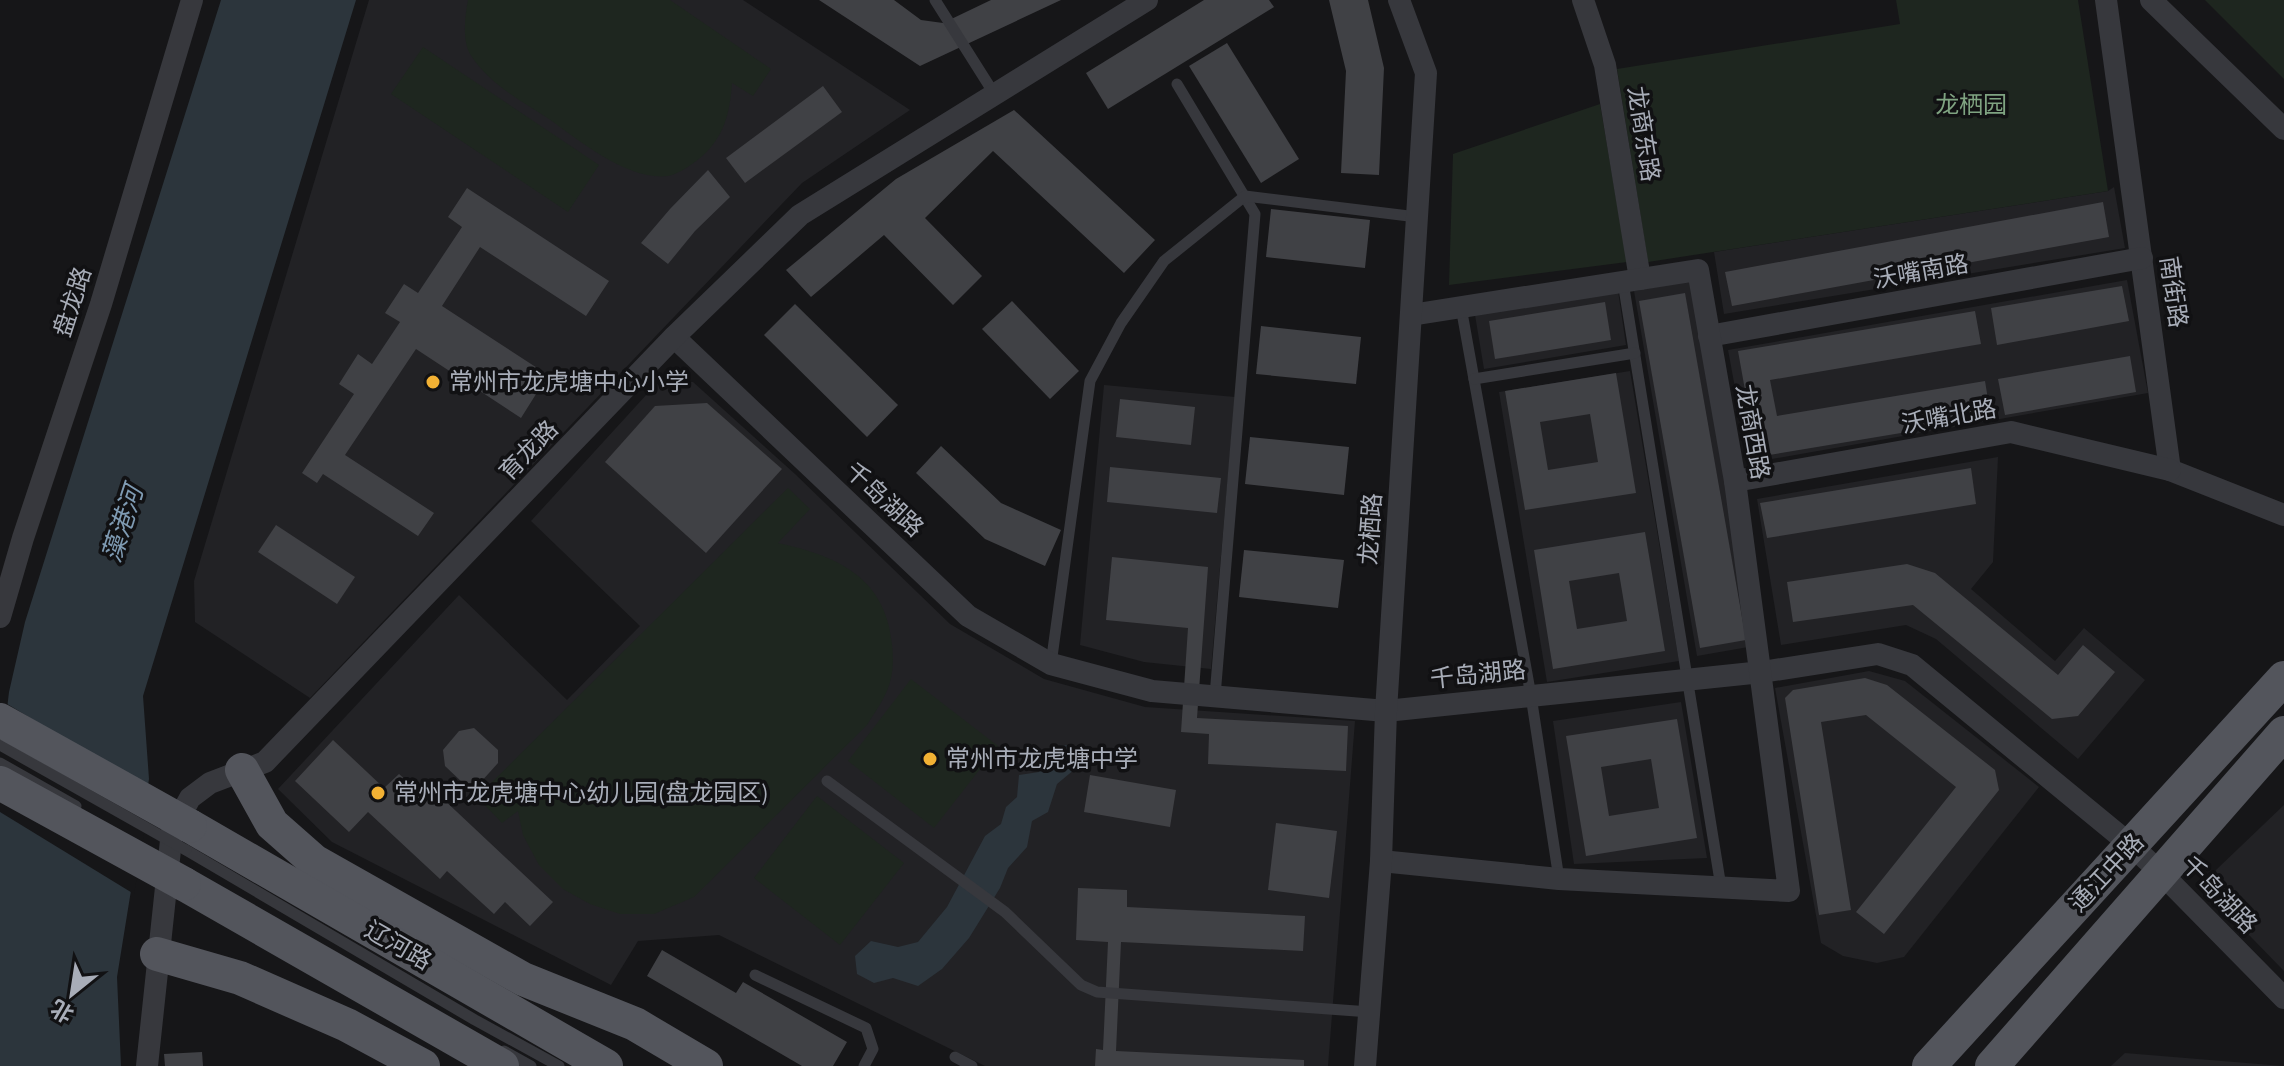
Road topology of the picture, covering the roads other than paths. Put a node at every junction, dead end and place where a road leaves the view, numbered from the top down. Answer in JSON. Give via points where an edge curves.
{"nodes":[{"id":1,"x":192,"y":0,"type":"edge"},
{"id":2,"x":935,"y":0,"type":"edge"},
{"id":3,"x":1147,"y":0,"type":"edge"},
{"id":4,"x":1399,"y":0,"type":"edge"},
{"id":5,"x":1583,"y":0,"type":"edge"},
{"id":6,"x":2106,"y":0,"type":"edge"},
{"id":7,"x":2151,"y":0,"type":"edge"},
{"id":8,"x":1177,"y":84,"type":"dead end"},
{"id":9,"x":995,"y":95,"type":"junction"},
{"id":10,"x":2284,"y":129,"type":"edge"},
{"id":11,"x":1245,"y":196,"type":"junction"},
{"id":12,"x":1417,"y":217,"type":"junction"},
{"id":13,"x":2142,"y":258,"type":"junction"},
{"id":14,"x":1632,"y":280,"type":"junction"},
{"id":15,"x":1461,"y":307,"type":"junction"},
{"id":16,"x":1411,"y":315,"type":"junction"},
{"id":17,"x":1709,"y":336,"type":"junction"},
{"id":18,"x":674,"y":337,"type":"junction"},
{"id":19,"x":1635,"y":353,"type":"junction"},
{"id":20,"x":1474,"y":379,"type":"junction"},
{"id":21,"x":2170,"y":470,"type":"junction"},
{"id":22,"x":1735,"y":481,"type":"junction"},
{"id":23,"x":2284,"y":515,"type":"edge"},
{"id":24,"x":0,"y":617,"type":"edge"},
{"id":25,"x":1051,"y":664,"type":"junction"},
{"id":26,"x":1762,"y":672,"type":"junction"},
{"id":27,"x":2284,"y":678,"type":"edge"},
{"id":28,"x":1689,"y":680,"type":"junction"},
{"id":29,"x":1215,"y":696,"type":"junction"},
{"id":30,"x":1531,"y":696,"type":"junction"},
{"id":31,"x":1386,"y":711,"type":"junction"},
{"id":32,"x":0,"y":720,"type":"edge"},
{"id":33,"x":2284,"y":733,"type":"edge"},
{"id":34,"x":0,"y":745,"type":"edge"},
{"id":35,"x":0,"y":763,"type":"edge"},
{"id":36,"x":242,"y":770,"type":"junction"},
{"id":37,"x":827,"y":781,"type":"dead end"},
{"id":38,"x":0,"y":783,"type":"edge"},
{"id":39,"x":92,"y":815,"type":"dead end"},
{"id":40,"x":188,"y":838,"type":"junction"},
{"id":41,"x":2132,"y":846,"type":"junction"},
{"id":42,"x":158,"y":851,"type":"dead end"},
{"id":43,"x":1381,"y":861,"type":"junction"},
{"id":44,"x":2161,"y":873,"type":"junction"},
{"id":45,"x":184,"y":875,"type":"junction"},
{"id":46,"x":1559,"y":879,"type":"junction"},
{"id":47,"x":1721,"y":887,"type":"junction"},
{"id":48,"x":157,"y":954,"type":"junction"},
{"id":49,"x":755,"y":975,"type":"dead end"},
{"id":50,"x":2284,"y":998,"type":"edge"},
{"id":51,"x":1370,"y":1012,"type":"junction"},
{"id":52,"x":453,"y":1022,"type":"dead end"},
{"id":53,"x":955,"y":1057,"type":"dead end"},
{"id":54,"x":147,"y":1066,"type":"edge"},
{"id":55,"x":423,"y":1066,"type":"edge"},
{"id":56,"x":502,"y":1066,"type":"edge"},
{"id":57,"x":531,"y":1066,"type":"edge"},
{"id":58,"x":559,"y":1066,"type":"edge"},
{"id":59,"x":606,"y":1066,"type":"edge"},
{"id":60,"x":706,"y":1066,"type":"edge"},
{"id":61,"x":864,"y":1066,"type":"edge"},
{"id":62,"x":972,"y":1066,"type":"edge"},
{"id":63,"x":1365,"y":1066,"type":"edge"},
{"id":64,"x":1929,"y":1066,"type":"edge"},
{"id":65,"x":1992,"y":1066,"type":"edge"}],
"edges":[{"from":1,"to":24,"type":"street","name":"盘龙路"},
{"from":2,"to":9,"type":"lane"},
{"from":3,"to":9,"type":"street","name":"育龙路"},
{"from":4,"to":12,"type":"street","name":"龙栖路","via":[[1426,73]]},
{"from":5,"to":14,"type":"street","name":"龙商东路","via":[[1605,65]]},
{"from":6,"to":13,"type":"street","name":"南街路"},
{"from":7,"to":10,"type":"street"},
{"from":8,"to":11,"type":"lane"},
{"from":9,"to":18,"type":"street","name":"育龙路","via":[[800,215]]},
{"from":11,"to":12,"type":"lane"},
{"from":11,"to":25,"type":"lane","via":[[1164,261],[1121,323],[1090,381]]},
{"from":11,"to":29,"type":"lane","via":[[1255,214]]},
{"from":12,"to":16,"type":"street","name":"龙栖路"},
{"from":13,"to":17,"type":"street","name":"沃嘴南路"},
{"from":13,"to":21,"type":"street","name":"南街路"},
{"from":14,"to":15,"type":"street","name":"龙商西路"},
{"from":14,"to":17,"type":"street","name":"龙商西路","via":[[1698,270]]},
{"from":14,"to":19,"type":"lane"},
{"from":15,"to":16,"type":"street","name":"龙商西路"},
{"from":15,"to":20,"type":"lane"},
{"from":16,"to":31,"type":"street","name":"龙栖路"},
{"from":17,"to":22,"type":"street","name":"龙商西路"},
{"from":18,"to":25,"type":"street","name":"千岛湖路","via":[[968,616]]},
{"from":18,"to":36,"type":"street","name":"育龙路","via":[[265,762]]},
{"from":19,"to":20,"type":"lane"},
{"from":19,"to":28,"type":"lane"},
{"from":20,"to":30,"type":"lane"},
{"from":21,"to":22,"type":"street","name":"沃嘴北路","via":[[2011,432]]},
{"from":21,"to":23,"type":"street"},
{"from":22,"to":26,"type":"street","name":"龙商西路"},
{"from":25,"to":29,"type":"street","name":"千岛湖路","via":[[1152,691]]},
{"from":26,"to":28,"type":"street","name":"千岛湖路"},
{"from":26,"to":41,"type":"street","name":"千岛湖路","via":[[1878,654],[1912,665]]},
{"from":26,"to":47,"type":"street","name":"龙商西路","via":[[1789,891]]},
{"from":27,"to":41,"type":"main road","name":"通江中路"},
{"from":28,"to":30,"type":"street","name":"千岛湖路"},
{"from":28,"to":47,"type":"lane"},
{"from":29,"to":31,"type":"street","name":"千岛湖路"},
{"from":30,"to":31,"type":"street","name":"千岛湖路"},
{"from":30,"to":46,"type":"lane"},
{"from":31,"to":43,"type":"street","name":"龙栖路"},
{"from":32,"to":40,"type":"main road","name":"辽河路","bridge":true},
{"from":33,"to":44,"type":"main road","name":"通江中路"},
{"from":34,"to":40,"type":"lane","bridge":true},
{"from":35,"to":39,"type":"lane","bridge":true},
{"from":36,"to":48,"type":"street","name":"育龙路","via":[[190,798],[172,831]]},
{"from":36,"to":60,"type":"main road","via":[[272,824],[314,861],[523,979],[635,1024]]},
{"from":37,"to":51,"type":"lane","via":[[1005,912],[1081,985],[1097,992]]},
{"from":38,"to":45,"type":"main road","bridge":true},
{"from":40,"to":58,"type":"lane","via":[[475,1020]]},
{"from":40,"to":59,"type":"main road","name":"辽河路"},
{"from":41,"to":44,"type":"street","name":"千岛湖路"},
{"from":41,"to":64,"type":"main road","name":"通江中路"},
{"from":42,"to":45,"type":"lane"},
{"from":43,"to":46,"type":"street"},
{"from":43,"to":51,"type":"street","name":"龙栖路"},
{"from":44,"to":50,"type":"street","name":"千岛湖路"},
{"from":44,"to":65,"type":"main road","name":"通江中路"},
{"from":45,"to":56,"type":"main road"},
{"from":46,"to":47,"type":"street"},
{"from":48,"to":54,"type":"street","name":"育龙路"},
{"from":48,"to":55,"type":"main road","via":[[240,978],[347,1025]]},
{"from":49,"to":61,"type":"lane","via":[[866,1028],[873,1049]]},
{"from":51,"to":63,"type":"street","name":"龙栖路"},
{"from":52,"to":57,"type":"lane"},
{"from":53,"to":62,"type":"lane"}]}
